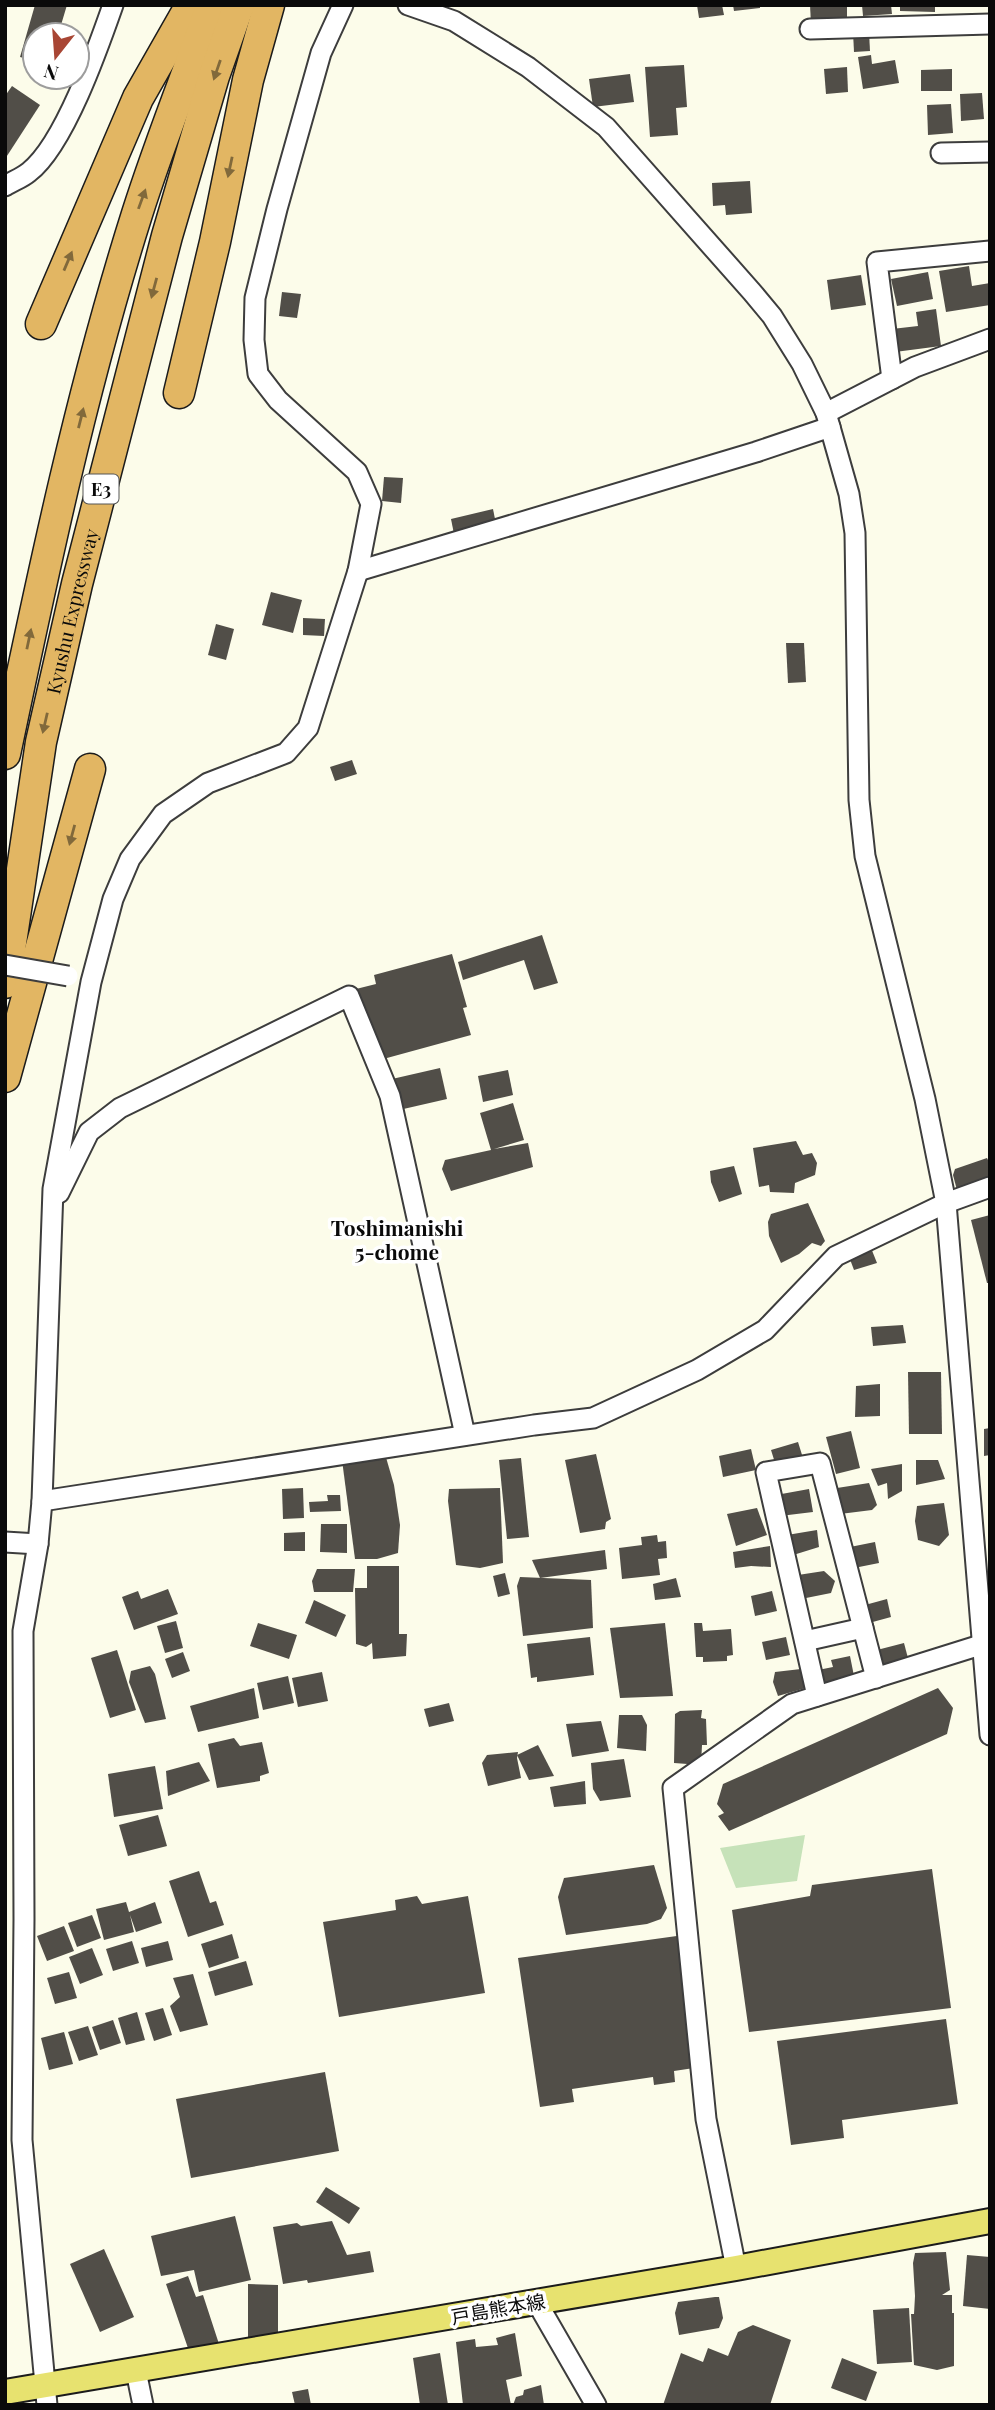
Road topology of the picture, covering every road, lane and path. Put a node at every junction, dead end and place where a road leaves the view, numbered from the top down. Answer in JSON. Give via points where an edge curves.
{"nodes":[{"id":1,"x":113,"y":5,"type":"edge"},
{"id":2,"x":191,"y":5,"type":"edge"},
{"id":3,"x":212,"y":5,"type":"edge"},
{"id":4,"x":239,"y":5,"type":"edge"},
{"id":5,"x":270,"y":5,"type":"edge"},
{"id":6,"x":343,"y":5,"type":"edge"},
{"id":7,"x":408,"y":5,"type":"edge"},
{"id":8,"x":990,"y":24,"type":"edge"},
{"id":9,"x":810,"y":29,"type":"dead end"},
{"id":10,"x":990,"y":152,"type":"edge"},
{"id":11,"x":941,"y":153,"type":"dead end"},
{"id":12,"x":5,"y":186,"type":"edge"},
{"id":13,"x":990,"y":251,"type":"edge"},
{"id":14,"x":41,"y":324,"type":"dead end"},
{"id":15,"x":990,"y":339,"type":"edge"},
{"id":16,"x":892,"y":379,"type":"junction"},
{"id":17,"x":179,"y":393,"type":"dead end"},
{"id":18,"x":828,"y":420,"type":"junction"},
{"id":19,"x":358,"y":571,"type":"junction"},
{"id":20,"x":5,"y":754,"type":"edge"},
{"id":21,"x":90,"y":769,"type":"dead end"},
{"id":22,"x":5,"y":965,"type":"edge"},
{"id":23,"x":91,"y":982,"type":"junction"},
{"id":24,"x":5,"y":983,"type":"edge"},
{"id":25,"x":5,"y":1077,"type":"edge"},
{"id":26,"x":990,"y":1187,"type":"edge"},
{"id":27,"x":946,"y":1203,"type":"junction"},
{"id":28,"x":52,"y":1207,"type":"junction"},
{"id":29,"x":465,"y":1435,"type":"junction"},
{"id":30,"x":42,"y":1501,"type":"junction"},
{"id":31,"x":7,"y":1542,"type":"edge"},
{"id":32,"x":38,"y":1544,"type":"junction"},
{"id":33,"x":863,"y":1628,"type":"junction"},
{"id":34,"x":805,"y":1641,"type":"junction"},
{"id":35,"x":986,"y":1644,"type":"edge"},
{"id":36,"x":876,"y":1678,"type":"junction"},
{"id":37,"x":817,"y":1696,"type":"junction"},
{"id":38,"x":990,"y":1735,"type":"edge"},
{"id":39,"x":990,"y":2221,"type":"edge"},
{"id":40,"x":736,"y":2268,"type":"junction"},
{"id":41,"x":536,"y":2301,"type":"junction"},
{"id":42,"x":136,"y":2371,"type":"junction"},
{"id":43,"x":5,"y":2392,"type":"edge"},
{"id":44,"x":46,"y":2396,"type":"edge"},
{"id":45,"x":143,"y":2405,"type":"edge"},
{"id":46,"x":596,"y":2405,"type":"edge"}],
"edges":[{"from":1,"to":12,"type":"street","via":[[77,99],[48,151],[29,172]]},
{"from":14,"to":2,"type":"highway","one_way":true,"via":[[138,98]]},
{"from":20,"to":3,"type":"highway","name":"Kyushu Expressway","number":"E3","one_way":true,"via":[[91,376],[137,214]]},
{"from":4,"to":24,"type":"highway","name":"Kyushu Expressway","number":"E3","one_way":true,"via":[[167,236],[77,584],[41,742]]},
{"from":5,"to":17,"type":"highway","one_way":true,"via":[[248,80]]},
{"from":6,"to":19,"type":"street","via":[[321,53],[277,209],[255,298],[254,340],[258,374],[278,400],[357,472],[371,505]]},
{"from":7,"to":18,"type":"street","via":[[454,21],[528,67],[606,127],[772,316],[802,364]]},
{"from":8,"to":9,"type":"street"},
{"from":10,"to":11,"type":"street"},
{"from":13,"to":16,"type":"street","via":[[877,262]]},
{"from":15,"to":16,"type":"street"},
{"from":16,"to":18,"type":"street"},
{"from":18,"to":19,"type":"street","via":[[756,452]]},
{"from":18,"to":27,"type":"street","via":[[855,533],[859,800],[865,856]]},
{"from":19,"to":23,"type":"street","via":[[308,727],[286,753],[208,783],[163,814],[130,859],[113,899]]},
{"from":21,"to":25,"type":"highway","one_way":true},
{"from":22,"to":23,"type":"street","bridge":true},
{"from":23,"to":28,"type":"street"},
{"from":26,"to":27,"type":"street"},
{"from":27,"to":29,"type":"street","via":[[836,1256],[765,1330],[697,1370],[593,1418]]},
{"from":27,"to":35,"type":"street"},
{"from":28,"to":29,"type":"street","via":[[89,1132],[120,1108],[349,996],[390,1096]]},
{"from":28,"to":30,"type":"street"},
{"from":29,"to":30,"type":"street"},
{"from":30,"to":32,"type":"street"},
{"from":31,"to":32,"type":"street"},
{"from":32,"to":44,"type":"street","via":[[23,1631],[22,2140]]},
{"from":33,"to":34,"type":"street"},
{"from":33,"to":34,"type":"street","via":[[820,1463],[766,1472]]},
{"from":33,"to":36,"type":"street"},
{"from":34,"to":37,"type":"street"},
{"from":35,"to":36,"type":"street"},
{"from":35,"to":38,"type":"street"},
{"from":36,"to":37,"type":"street"},
{"from":37,"to":40,"type":"street","via":[[792,1704],[673,1788],[706,2119]]},
{"from":39,"to":40,"type":"main road","name":"戸島熊本線"},
{"from":40,"to":41,"type":"main road","name":"戸島熊本線"},
{"from":41,"to":42,"type":"main road","name":"戸島熊本線"},
{"from":41,"to":46,"type":"street"},
{"from":42,"to":44,"type":"main road","name":"戸島熊本線"},
{"from":42,"to":45,"type":"street"},
{"from":43,"to":44,"type":"main road","name":"戸島熊本線"}]}
